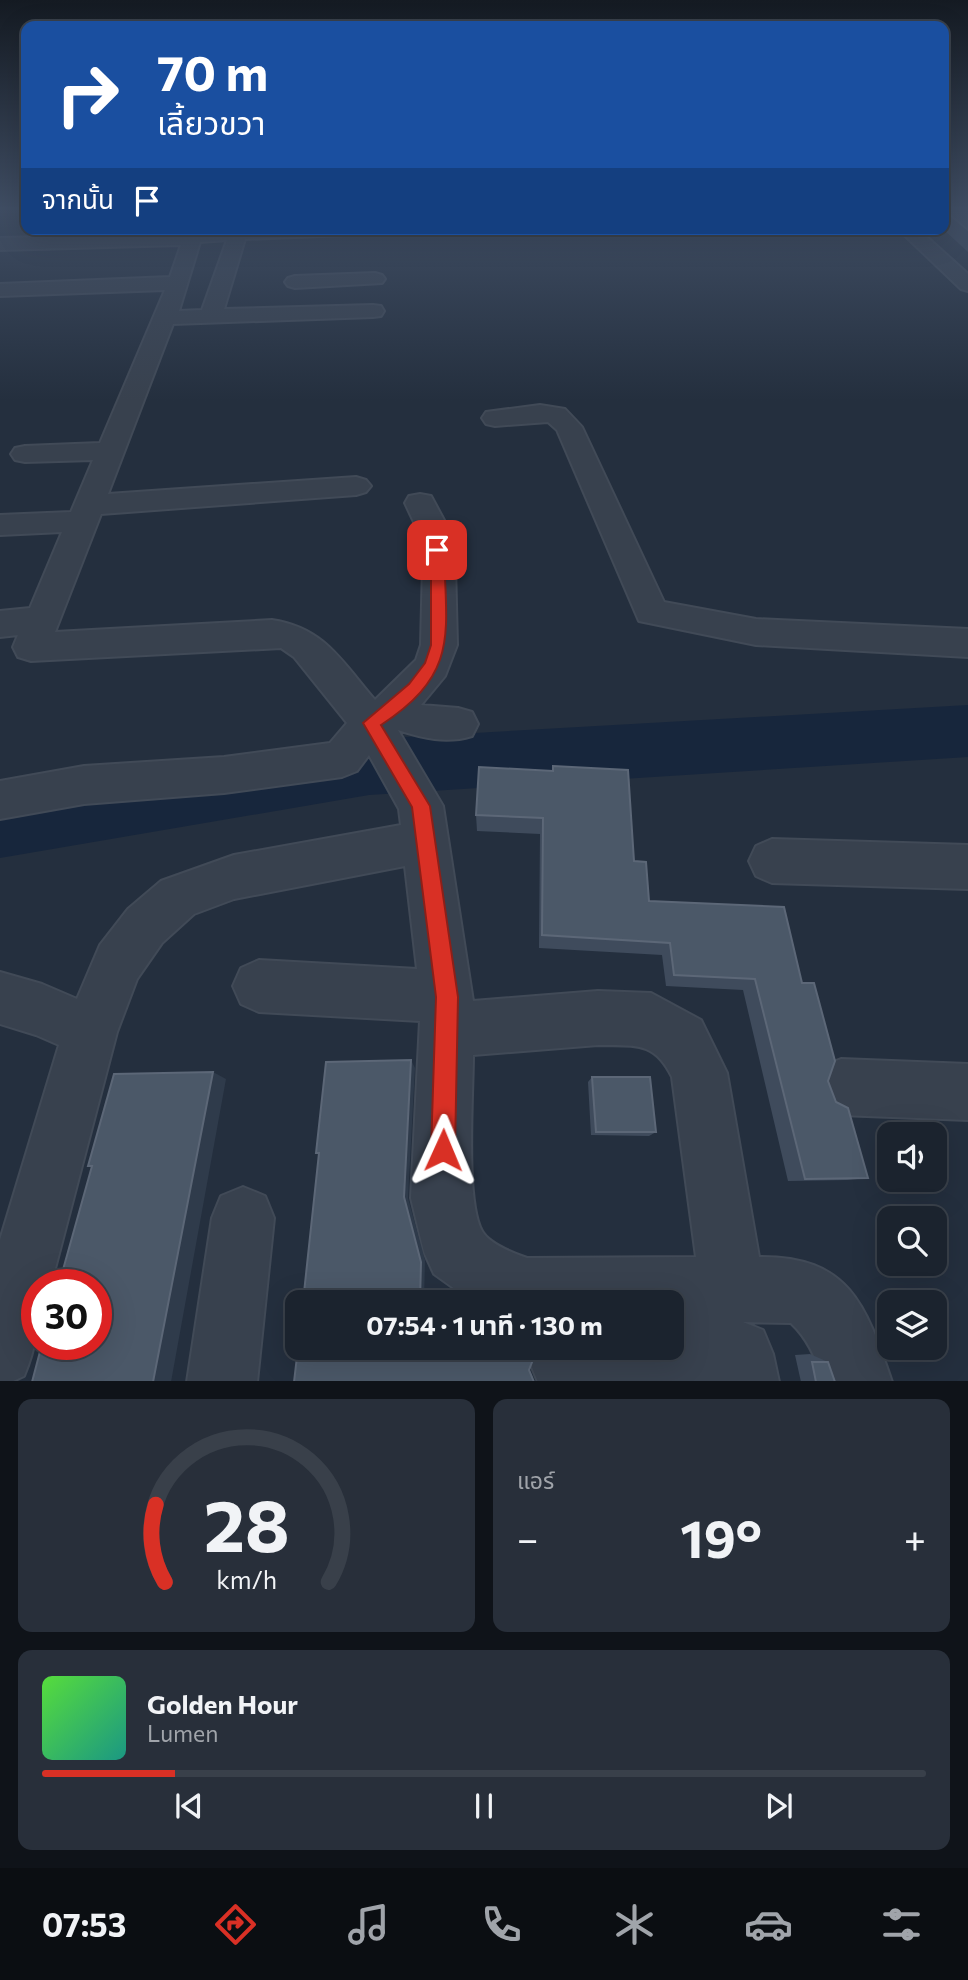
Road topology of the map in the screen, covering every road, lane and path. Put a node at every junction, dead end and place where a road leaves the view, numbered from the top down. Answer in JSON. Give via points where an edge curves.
{"nodes":[{"id":1,"x":138,"y":271,"type":"edge"},
{"id":2,"x":181,"y":271,"type":"edge"},
{"id":3,"x":190,"y":271,"type":"edge"},
{"id":4,"x":231,"y":271,"type":"edge"},
{"id":5,"x":297,"y":271,"type":"edge"},
{"id":6,"x":327,"y":271,"type":"edge"},
{"id":7,"x":353,"y":271,"type":"edge"},
{"id":8,"x":953,"y":271,"type":"edge"},
{"id":9,"x":375,"y":279,"type":"dead end"},
{"id":10,"x":295,"y":282,"type":"junction"},
{"id":11,"x":968,"y":285,"type":"edge"},
{"id":12,"x":0,"y":290,"type":"edge"},
{"id":13,"x":29,"y":296,"type":"junction"},
{"id":14,"x":0,"y":305,"type":"edge"},
{"id":15,"x":373,"y":311,"type":"dead end"},
{"id":16,"x":290,"y":314,"type":"junction"},
{"id":17,"x":211,"y":317,"type":"junction"},
{"id":18,"x":495,"y":418,"type":"dead end"},
{"id":19,"x":110,"y":451,"type":"junction"},
{"id":20,"x":25,"y":454,"type":"dead end"},
{"id":21,"x":356,"y":486,"type":"dead end"},
{"id":22,"x":420,"y":503,"type":"dead end"},
{"id":23,"x":85,"y":513,"type":"junction"},
{"id":24,"x":0,"y":525,"type":"edge"},
{"id":25,"x":0,"y":624,"type":"edge"},
{"id":26,"x":24,"y":639,"type":"edge"},
{"id":27,"x":968,"y":643,"type":"edge"},
{"id":28,"x":379,"y":722,"type":"junction"},
{"id":29,"x":458,"y":724,"type":"dead end"},
{"id":30,"x":0,"y":800,"type":"edge"},
{"id":31,"x":424,"y":823,"type":"junction"},
{"id":32,"x":772,"y":861,"type":"dead end"},
{"id":33,"x":968,"y":867,"type":"edge"},
{"id":34,"x":259,"y":986,"type":"dead end"},
{"id":35,"x":0,"y":998,"type":"edge"},
{"id":36,"x":446,"y":1014,"type":"junction"},
{"id":37,"x":90,"y":1032,"type":"junction"},
{"id":38,"x":841,"y":1087,"type":"dead end"},
{"id":39,"x":968,"y":1093,"type":"edge"},
{"id":40,"x":243,"y":1218,"type":"dead end"},
{"id":41,"x":733,"y":1291,"type":"junction"},
{"id":42,"x":0,"y":1352,"type":"edge"},
{"id":43,"x":684,"y":1356,"type":"edge"},
{"id":44,"x":222,"y":1381,"type":"edge"},
{"id":45,"x":745,"y":1381,"type":"edge"},
{"id":46,"x":858,"y":1381,"type":"edge"}],
"edges":[{"from":1,"to":13,"type":"street"},
{"from":2,"to":19,"type":"street"},
{"from":3,"to":17,"type":"street"},
{"from":4,"to":17,"type":"street"},
{"from":5,"to":10,"type":"street"},
{"from":6,"to":10,"type":"street"},
{"from":7,"to":9,"type":"street"},
{"from":8,"to":11,"type":"street"},
{"from":10,"to":16,"type":"street"},
{"from":12,"to":13,"type":"street"},
{"from":13,"to":14,"type":"street"},
{"from":15,"to":16,"type":"street"},
{"from":16,"to":17,"type":"street"},
{"from":18,"to":27,"type":"street","via":[[540,413],[556,415],[569,427],[651,612],[756,632]]},
{"from":19,"to":20,"type":"street"},
{"from":19,"to":23,"type":"street"},
{"from":21,"to":23,"type":"street"},
{"from":22,"to":28,"type":"street","via":[[436,535],[439,645],[432,666]]},
{"from":23,"to":24,"type":"street"},
{"from":23,"to":26,"type":"street"},
{"from":25,"to":26,"type":"street"},
{"from":26,"to":28,"type":"street","via":[[290,636]]},
{"from":28,"to":29,"type":"street"},
{"from":28,"to":30,"type":"street","via":[[336,761],[84,785]]},
{"from":28,"to":31,"type":"street"},
{"from":31,"to":36,"type":"street"},
{"from":31,"to":37,"type":"street","via":[[178,897],[145,926],[118,963]]},
{"from":32,"to":33,"type":"street"},
{"from":34,"to":36,"type":"street"},
{"from":35,"to":37,"type":"street","via":[[42,1010]]},
{"from":36,"to":41,"type":"street","via":[[652,1020],[682,1039],[699,1073]]},
{"from":36,"to":41,"type":"street","via":[[442,1198],[456,1252],[488,1276],[527,1291]]},
{"from":37,"to":42,"type":"street"},
{"from":38,"to":39,"type":"street"},
{"from":40,"to":44,"type":"street"},
{"from":41,"to":46,"type":"street","via":[[783,1289],[809,1295],[830,1319]]},
{"from":43,"to":45,"type":"street","via":[[739,1354]]}]}
